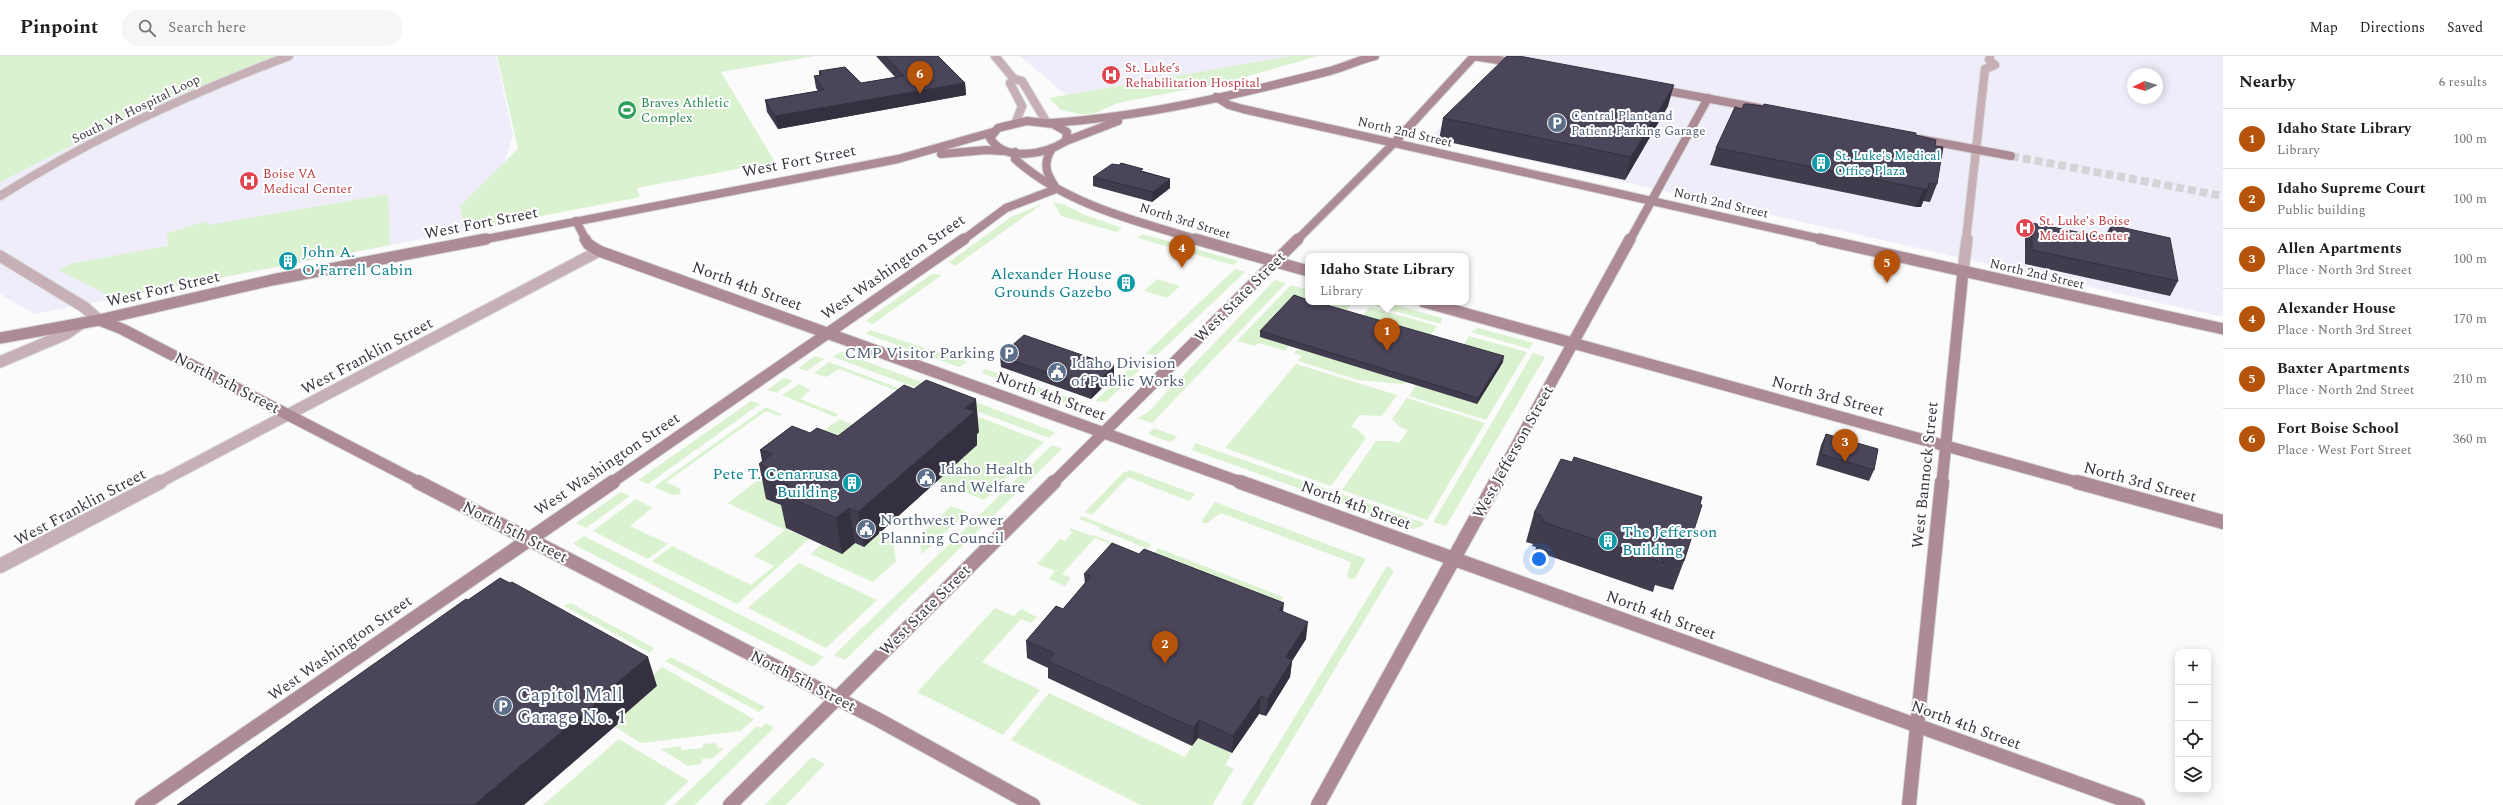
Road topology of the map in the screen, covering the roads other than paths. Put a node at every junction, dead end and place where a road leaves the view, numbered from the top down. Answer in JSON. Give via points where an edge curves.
{"nodes":[{"id":1,"x":289,"y":56,"type":"edge"},
{"id":2,"x":995,"y":56,"type":"edge"},
{"id":3,"x":1351,"y":56,"type":"edge"},
{"id":4,"x":1375,"y":56,"type":"edge"},
{"id":5,"x":1474,"y":56,"type":"edge"},
{"id":6,"x":1990,"y":56,"type":"edge"},
{"id":7,"x":1528,"y":65,"type":"edge"},
{"id":8,"x":1313,"y":73,"type":"junction"},
{"id":9,"x":1014,"y":79,"type":"junction"},
{"id":10,"x":1647,"y":87,"type":"edge"},
{"id":11,"x":1216,"y":97,"type":"junction"},
{"id":12,"x":1708,"y":98,"type":"junction"},
{"id":13,"x":1150,"y":110,"type":"junction"},
{"id":14,"x":1766,"y":110,"type":"edge"},
{"id":15,"x":1016,"y":122,"type":"junction"},
{"id":16,"x":1049,"y":123,"type":"junction"},
{"id":17,"x":993,"y":132,"type":"junction"},
{"id":18,"x":1907,"y":136,"type":"edge"},
{"id":19,"x":1066,"y":142,"type":"junction"},
{"id":20,"x":1394,"y":143,"type":"junction"},
{"id":21,"x":1975,"y":149,"type":"junction"},
{"id":22,"x":1052,"y":150,"type":"junction"},
{"id":23,"x":1012,"y":152,"type":"junction"},
{"id":24,"x":2011,"y":156,"type":"tunnel mouth"},
{"id":25,"x":898,"y":159,"type":"junction"},
{"id":26,"x":21,"y":183,"type":"junction"},
{"id":27,"x":0,"y":187,"type":"edge"},
{"id":28,"x":1056,"y":189,"type":"junction"},
{"id":29,"x":0,"y":196,"type":"edge"},
{"id":30,"x":1652,"y":201,"type":"junction"},
{"id":31,"x":576,"y":222,"type":"junction"},
{"id":32,"x":599,"y":251,"type":"junction"},
{"id":33,"x":0,"y":256,"type":"edge"},
{"id":34,"x":1275,"y":262,"type":"junction"},
{"id":35,"x":1305,"y":270,"type":"edge"},
{"id":36,"x":1963,"y":271,"type":"junction"},
{"id":37,"x":1435,"y":305,"type":"edge"},
{"id":38,"x":99,"y":320,"type":"junction"},
{"id":39,"x":82,"y":323,"type":"junction"},
{"id":40,"x":2223,"y":329,"type":"edge"},
{"id":41,"x":828,"y":334,"type":"junction"},
{"id":42,"x":0,"y":338,"type":"edge"},
{"id":43,"x":1574,"y":342,"type":"junction"},
{"id":44,"x":0,"y":362,"type":"edge"},
{"id":45,"x":289,"y":415,"type":"junction"},
{"id":46,"x":1104,"y":433,"type":"junction"},
{"id":47,"x":1945,"y":445,"type":"junction"},
{"id":48,"x":2223,"y":522,"type":"edge"},
{"id":49,"x":528,"y":539,"type":"junction"},
{"id":50,"x":1454,"y":559,"type":"junction"},
{"id":51,"x":0,"y":566,"type":"edge"},
{"id":52,"x":837,"y":699,"type":"junction"},
{"id":53,"x":1917,"y":726,"type":"junction"},
{"id":54,"x":142,"y":805,"type":"edge"},
{"id":55,"x":730,"y":805,"type":"edge"},
{"id":56,"x":1033,"y":805,"type":"edge"},
{"id":57,"x":1318,"y":805,"type":"edge"},
{"id":58,"x":1909,"y":805,"type":"edge"},
{"id":59,"x":2138,"y":805,"type":"edge"}],
"edges":[{"from":1,"to":26,"type":"street","name":"South VA Hospital Loop","via":[[222,81],[145,115]]},
{"from":2,"to":9,"type":"street"},
{"from":3,"to":8,"type":"street","via":[[1315,68]]},
{"from":4,"to":8,"type":"street","via":[[1326,72]]},
{"from":5,"to":7,"type":"street"},
{"from":5,"to":20,"type":"street","name":"West State Street"},
{"from":6,"to":21,"type":"street","name":"West Bannock Street","via":[[1989,60],[1994,65],[1985,69]]},
{"from":8,"to":11,"type":"street"},
{"from":9,"to":15,"type":"street","via":[[1010,83],[1022,102],[1023,112]]},
{"from":9,"to":16,"type":"street","via":[[1022,81]]},
{"from":10,"to":12,"type":"street"},
{"from":11,"to":13,"type":"street"},
{"from":11,"to":20,"type":"street","name":"North 2nd Street","via":[[1242,109]]},
{"from":12,"to":14,"type":"street"},
{"from":12,"to":30,"type":"street","name":"West Jefferson Street"},
{"from":13,"to":16,"type":"street","via":[[1085,121]]},
{"from":13,"to":19,"type":"street"},
{"from":15,"to":16,"type":"street"},
{"from":15,"to":17,"type":"street","name":"West Fort Street"},
{"from":16,"to":19,"type":"street","via":[[1067,132]]},
{"from":17,"to":23,"type":"street","via":[[990,138],[993,143]]},
{"from":17,"to":25,"type":"street","name":"West Fort Street"},
{"from":18,"to":21,"type":"street"},
{"from":19,"to":22,"type":"street"},
{"from":20,"to":30,"type":"street","name":"North 2nd Street"},
{"from":20,"to":34,"type":"street","name":"West State Street"},
{"from":21,"to":24,"type":"street"},
{"from":21,"to":36,"type":"street","name":"West Bannock Street"},
{"from":22,"to":23,"type":"street","name":"West Fort Street"},
{"from":22,"to":28,"type":"street","via":[[1045,161],[1045,169]]},
{"from":23,"to":25,"type":"street","name":"West Fort Street","via":[[968,151]]},
{"from":23,"to":28,"type":"street","name":"North 3rd Street","via":[[1015,159],[1034,176]]},
{"from":25,"to":31,"type":"street","name":"West Fort Street"},
{"from":26,"to":27,"type":"street"},
{"from":26,"to":29,"type":"street","name":"South VA Hospital Loop"},
{"from":28,"to":34,"type":"street","name":"North 3rd Street","via":[[1148,226]]},
{"from":28,"to":41,"type":"street","name":"West Washington Street","via":[[1006,208]]},
{"from":30,"to":36,"type":"street","name":"North 2nd Street"},
{"from":30,"to":43,"type":"street","name":"West Jefferson Street"},
{"from":31,"to":32,"type":"street","name":"North 4th Street","via":[[588,244]]},
{"from":31,"to":38,"type":"street","name":"West Fort Street","via":[[272,280]]},
{"from":32,"to":41,"type":"street","name":"North 4th Street"},
{"from":32,"to":45,"type":"street","name":"West Franklin Street"},
{"from":33,"to":38,"type":"street","name":"North 5th Street","via":[[84,307]]},
{"from":34,"to":35,"type":"street","name":"North 3rd Street"},
{"from":34,"to":46,"type":"street","name":"West State Street"},
{"from":36,"to":40,"type":"street","name":"North 2nd Street"},
{"from":36,"to":47,"type":"street","name":"West Bannock Street"},
{"from":37,"to":43,"type":"street","name":"North 3rd Street"},
{"from":38,"to":39,"type":"street","name":"West Fort Street"},
{"from":38,"to":45,"type":"street","name":"North 5th Street","via":[[122,329]]},
{"from":39,"to":42,"type":"street","name":"West Fort Street"},
{"from":39,"to":44,"type":"street","via":[[66,334]]},
{"from":41,"to":46,"type":"street","name":"North 4th Street"},
{"from":41,"to":49,"type":"street","name":"West Washington Street"},
{"from":43,"to":47,"type":"street","name":"North 3rd Street"},
{"from":43,"to":50,"type":"street","name":"West Jefferson Street"},
{"from":45,"to":49,"type":"street","name":"North 5th Street"},
{"from":45,"to":51,"type":"street","name":"West Franklin Street"},
{"from":46,"to":50,"type":"street","name":"North 4th Street"},
{"from":46,"to":52,"type":"street","name":"West State Street"},
{"from":47,"to":48,"type":"street","name":"North 3rd Street"},
{"from":47,"to":53,"type":"street","name":"West Bannock Street"},
{"from":49,"to":52,"type":"street","name":"North 5th Street"},
{"from":49,"to":54,"type":"street","name":"West Washington Street"},
{"from":50,"to":53,"type":"street","name":"North 4th Street"},
{"from":50,"to":57,"type":"street","name":"West Jefferson Street"},
{"from":52,"to":55,"type":"street","name":"West State Street"},
{"from":52,"to":56,"type":"street","name":"North 5th Street"},
{"from":53,"to":58,"type":"street","name":"West Bannock Street"},
{"from":53,"to":59,"type":"street","name":"North 4th Street"}]}
